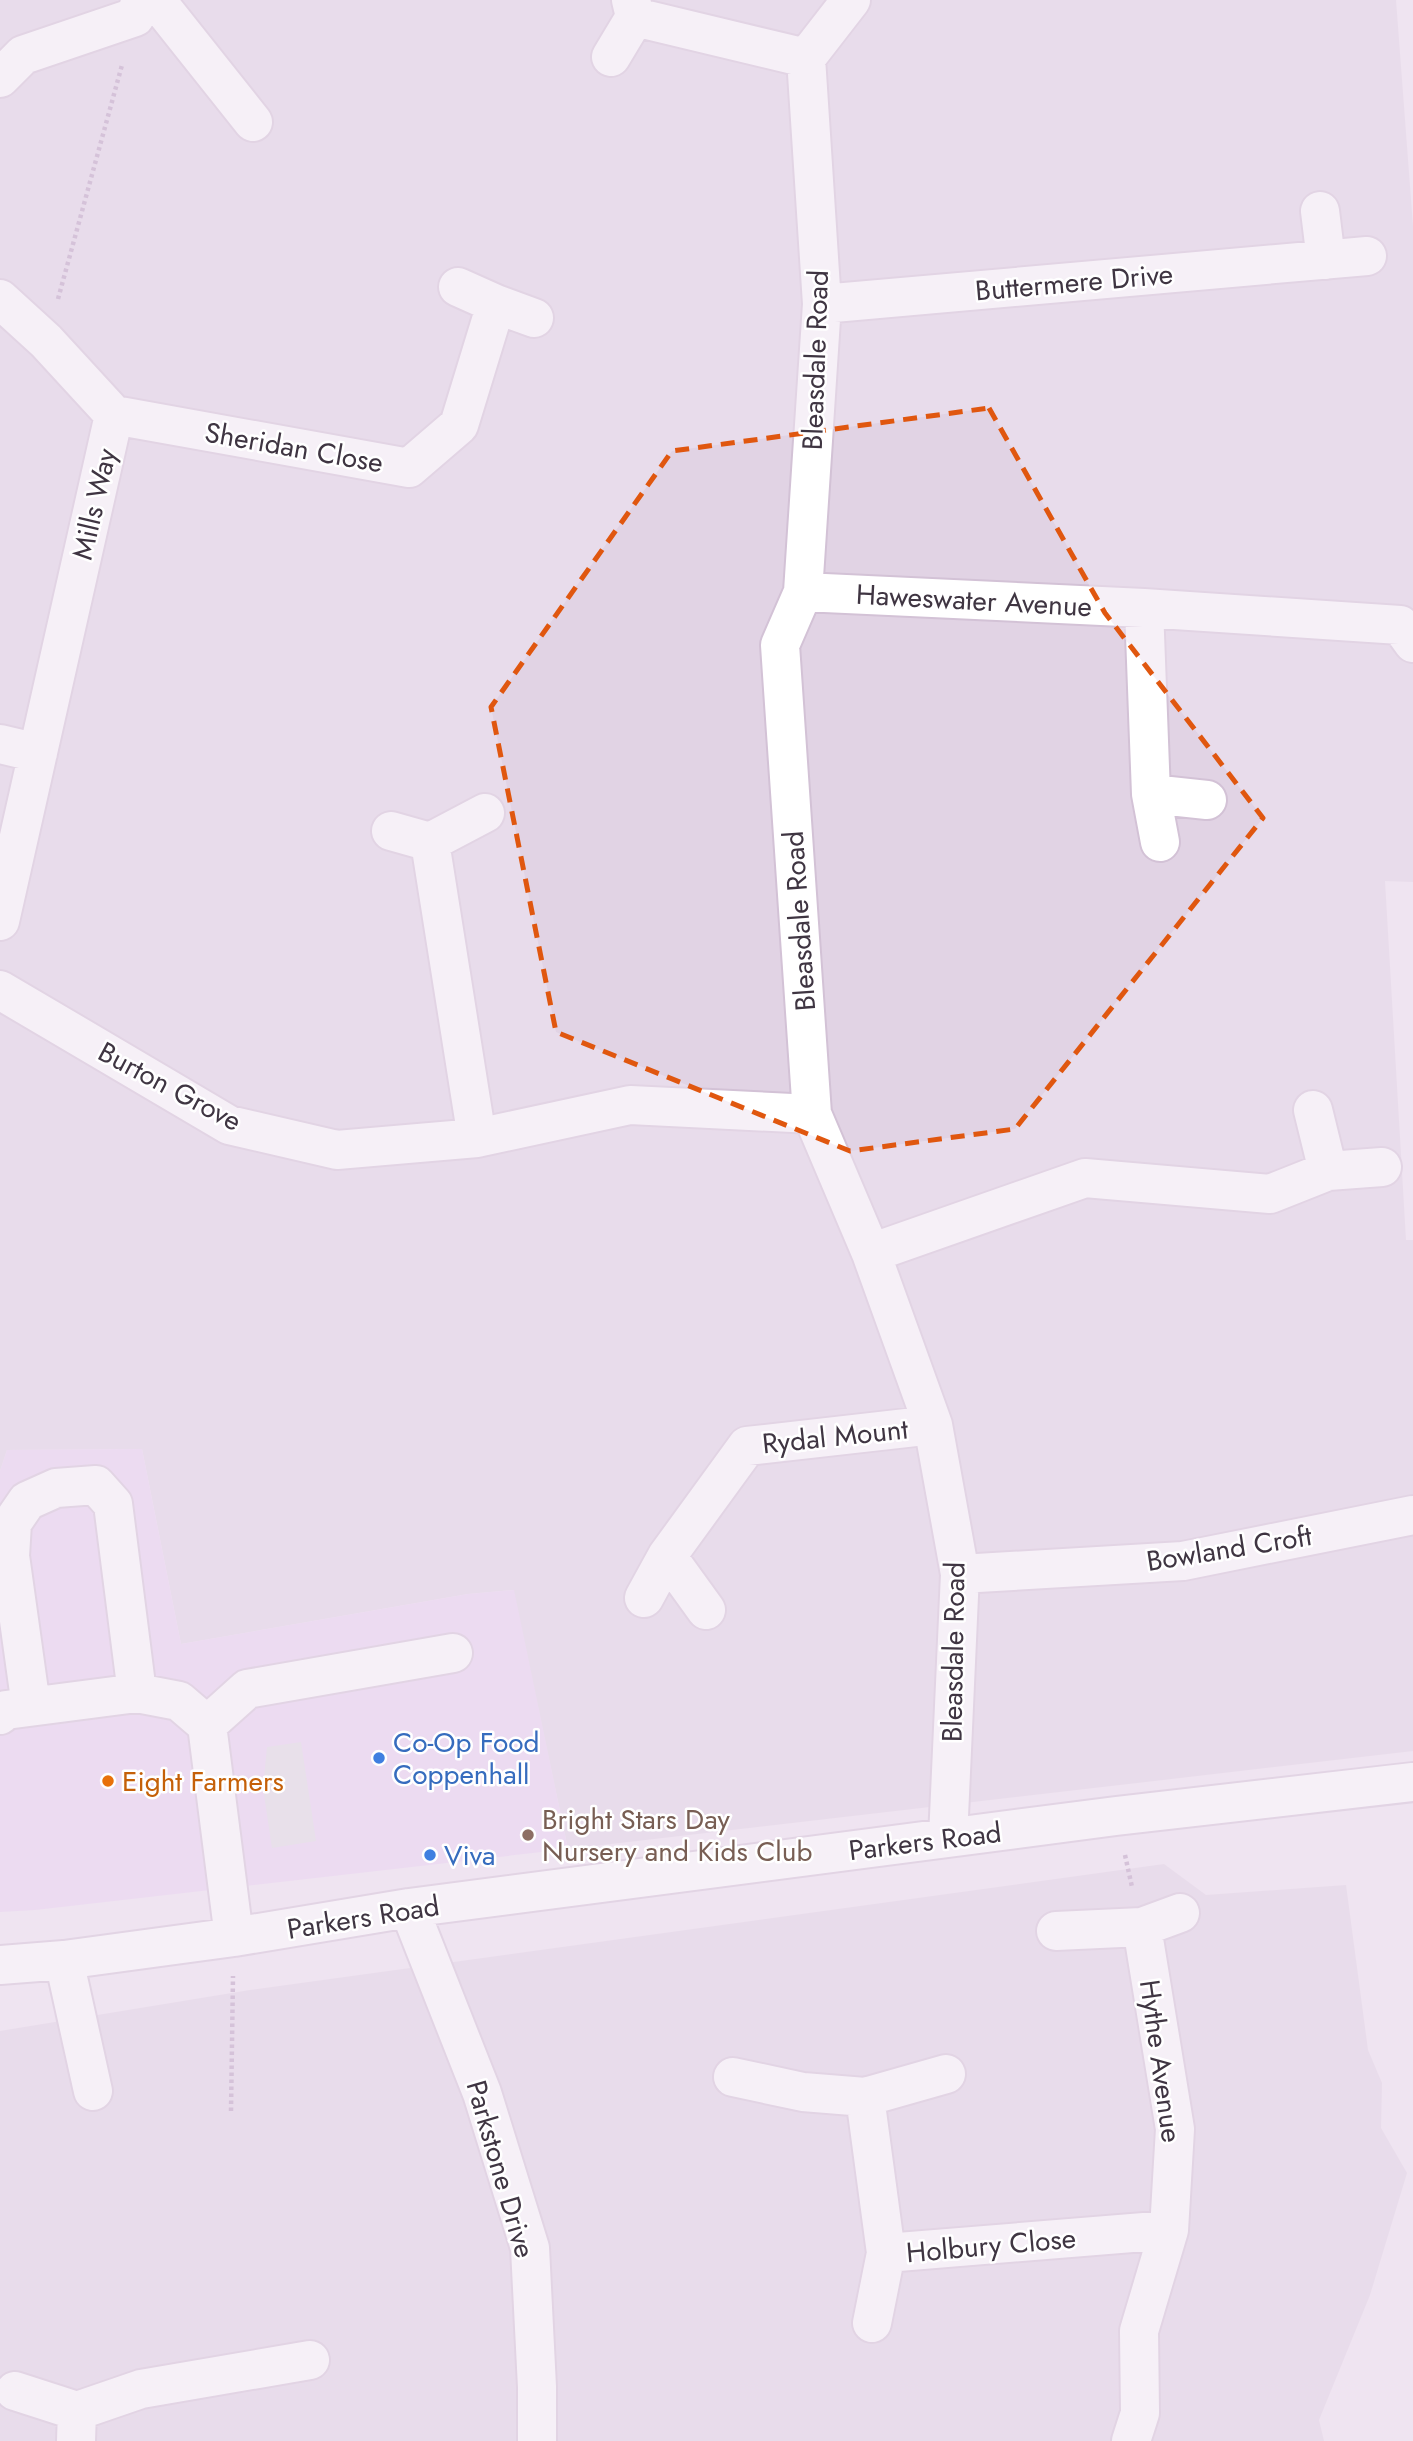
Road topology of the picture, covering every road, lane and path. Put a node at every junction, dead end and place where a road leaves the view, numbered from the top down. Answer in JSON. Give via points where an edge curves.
{"nodes":[{"id":1,"x":851,"y":0,"type":"edge"},
{"id":2,"x":144,"y":6,"type":"edge"},
{"id":3,"x":633,"y":8,"type":"edge"},
{"id":4,"x":611,"y":57,"type":"dead end"},
{"id":5,"x":806,"y":58,"type":"junction"},
{"id":6,"x":0,"y":78,"type":"edge"},
{"id":7,"x":253,"y":122,"type":"dead end"},
{"id":8,"x":1320,"y":211,"type":"dead end"},
{"id":9,"x":1367,"y":256,"type":"dead end"},
{"id":10,"x":1326,"y":260,"type":"junction"},
{"id":11,"x":458,"y":287,"type":"dead end"},
{"id":12,"x":0,"y":299,"type":"edge"},
{"id":13,"x":496,"y":304,"type":"junction"},
{"id":14,"x":822,"y":304,"type":"junction"},
{"id":15,"x":534,"y":318,"type":"dead end"},
{"id":16,"x":46,"y":341,"type":"junction"},
{"id":17,"x":114,"y":415,"type":"junction"},
{"id":18,"x":803,"y":592,"type":"junction"},
{"id":19,"x":1144,"y":608,"type":"junction"},
{"id":20,"x":1413,"y":643,"type":"edge"},
{"id":21,"x":0,"y":744,"type":"edge"},
{"id":22,"x":38,"y":752,"type":"junction"},
{"id":23,"x":1152,"y":794,"type":"junction"},
{"id":24,"x":1207,"y":800,"type":"dead end"},
{"id":25,"x":485,"y":813,"type":"dead end"},
{"id":26,"x":391,"y":831,"type":"dead end"},
{"id":27,"x":430,"y":842,"type":"junction"},
{"id":28,"x":1160,"y":842,"type":"dead end"},
{"id":29,"x":0,"y":921,"type":"edge"},
{"id":30,"x":0,"y":990,"type":"edge"},
{"id":31,"x":1313,"y":1110,"type":"dead end"},
{"id":32,"x":812,"y":1114,"type":"junction"},
{"id":33,"x":477,"y":1138,"type":"junction"},
{"id":34,"x":1382,"y":1167,"type":"dead end"},
{"id":35,"x":1328,"y":1171,"type":"junction"},
{"id":36,"x":871,"y":1253,"type":"junction"},
{"id":37,"x":933,"y":1425,"type":"junction"},
{"id":38,"x":1413,"y":1515,"type":"edge"},
{"id":39,"x":667,"y":1556,"type":"junction"},
{"id":40,"x":960,"y":1574,"type":"junction"},
{"id":41,"x":644,"y":1598,"type":"dead end"},
{"id":42,"x":706,"y":1610,"type":"dead end"},
{"id":43,"x":453,"y":1653,"type":"dead end"},
{"id":44,"x":137,"y":1693,"type":"junction"},
{"id":45,"x":16,"y":1711,"type":"edge"},
{"id":46,"x":207,"y":1725,"type":"junction"},
{"id":47,"x":1413,"y":1782,"type":"edge"},
{"id":48,"x":1116,"y":1816,"type":"junction"},
{"id":49,"x":948,"y":1838,"type":"junction"},
{"id":50,"x":410,"y":1908,"type":"junction"},
{"id":51,"x":1181,"y":1913,"type":"dead end"},
{"id":52,"x":1142,"y":1927,"type":"junction"},
{"id":53,"x":1056,"y":1931,"type":"dead end"},
{"id":54,"x":234,"y":1937,"type":"junction"},
{"id":55,"x":64,"y":1960,"type":"junction"},
{"id":56,"x":0,"y":1965,"type":"edge"},
{"id":57,"x":946,"y":2074,"type":"dead end"},
{"id":58,"x":733,"y":2077,"type":"dead end"},
{"id":59,"x":93,"y":2091,"type":"dead end"},
{"id":60,"x":865,"y":2097,"type":"junction"},
{"id":61,"x":232,"y":2111,"type":"dead end"},
{"id":62,"x":1169,"y":2230,"type":"junction"},
{"id":63,"x":886,"y":2253,"type":"junction"},
{"id":64,"x":872,"y":2323,"type":"dead end"},
{"id":65,"x":310,"y":2360,"type":"dead end"},
{"id":66,"x":15,"y":2391,"type":"dead end"},
{"id":67,"x":77,"y":2426,"type":"edge"},
{"id":68,"x":537,"y":2441,"type":"edge"},
{"id":69,"x":1131,"y":2441,"type":"edge"}],
"edges":[{"from":1,"to":5,"type":"street"},
{"from":2,"to":6,"type":"street","via":[[23,55]]},
{"from":2,"to":7,"type":"street"},
{"from":2,"to":16,"type":"path"},
{"from":3,"to":4,"type":"street"},
{"from":3,"to":5,"type":"street"},
{"from":5,"to":14,"type":"street","name":"Bleasdale Road"},
{"from":8,"to":10,"type":"street"},
{"from":9,"to":10,"type":"street","name":"Buttermere Drive"},
{"from":10,"to":14,"type":"street","name":"Buttermere Drive"},
{"from":11,"to":13,"type":"street"},
{"from":12,"to":16,"type":"street","name":"Mills Way"},
{"from":13,"to":15,"type":"street"},
{"from":13,"to":17,"type":"street","name":"Sheridan Close","via":[[458,425],[409,468]]},
{"from":14,"to":18,"type":"street","name":"Bleasdale Road"},
{"from":16,"to":17,"type":"street","name":"Mills Way"},
{"from":17,"to":22,"type":"street","name":"Mills Way"},
{"from":18,"to":19,"type":"street","name":"Haweswater Avenue"},
{"from":18,"to":32,"type":"street","name":"Bleasdale Road","via":[[780,645]]},
{"from":19,"to":20,"type":"street","name":"Haweswater Avenue","via":[[1400,625]]},
{"from":19,"to":23,"type":"street"},
{"from":21,"to":22,"type":"street"},
{"from":22,"to":29,"type":"street","name":"Mills Way"},
{"from":23,"to":24,"type":"street"},
{"from":23,"to":28,"type":"street"},
{"from":25,"to":27,"type":"street"},
{"from":26,"to":27,"type":"street"},
{"from":27,"to":33,"type":"street"},
{"from":30,"to":33,"type":"street","name":"Burton Grove","via":[[229,1125],[337,1150]]},
{"from":31,"to":35,"type":"street"},
{"from":32,"to":33,"type":"street","name":"Burton Grove","via":[[630,1105]]},
{"from":32,"to":36,"type":"street","name":"Bleasdale Road"},
{"from":34,"to":35,"type":"street"},
{"from":35,"to":36,"type":"street","via":[[1270,1194],[1085,1178]]},
{"from":36,"to":37,"type":"street","name":"Bleasdale Road"},
{"from":37,"to":39,"type":"street","name":"Rydal Mount","via":[[747,1446]]},
{"from":37,"to":40,"type":"street","name":"Bleasdale Road"},
{"from":38,"to":40,"type":"street","name":"Bowland Croft","via":[[1183,1561]]},
{"from":39,"to":41,"type":"street","name":"Rydal Mount"},
{"from":39,"to":42,"type":"street"},
{"from":40,"to":49,"type":"street","name":"Bleasdale Road"},
{"from":43,"to":46,"type":"street","via":[[247,1689]]},
{"from":44,"to":45,"type":"street"},
{"from":44,"to":45,"type":"street","via":[[113,1504],[96,1485],[56,1488],[27,1502],[12,1523]]},
{"from":44,"to":46,"type":"street","via":[[179,1701]]},
{"from":46,"to":54,"type":"street"},
{"from":47,"to":48,"type":"street","name":"Parkers Road"},
{"from":48,"to":49,"type":"street","name":"Parkers Road"},
{"from":48,"to":52,"type":"path"},
{"from":49,"to":50,"type":"street","name":"Parkers Road"},
{"from":50,"to":54,"type":"street","name":"Parkers Road"},
{"from":50,"to":68,"type":"street","name":"Parkstone Drive","via":[[482,2093],[530,2248]]},
{"from":51,"to":52,"type":"street"},
{"from":52,"to":53,"type":"street"},
{"from":52,"to":62,"type":"street","name":"Hythe Avenue","via":[[1175,2129]]},
{"from":54,"to":55,"type":"street","name":"Parkers Road"},
{"from":54,"to":61,"type":"path"},
{"from":55,"to":56,"type":"street","name":"Parkers Road"},
{"from":55,"to":59,"type":"street"},
{"from":57,"to":60,"type":"street"},
{"from":58,"to":60,"type":"street","via":[[803,2092]]},
{"from":60,"to":63,"type":"street","name":"Holbury Close"},
{"from":62,"to":63,"type":"street","name":"Holbury Close"},
{"from":62,"to":69,"type":"street","name":"Hythe Avenue","via":[[1139,2331],[1140,2413]]},
{"from":63,"to":64,"type":"street"},
{"from":65,"to":67,"type":"street","via":[[141,2389]]},
{"from":66,"to":67,"type":"street"}]}
